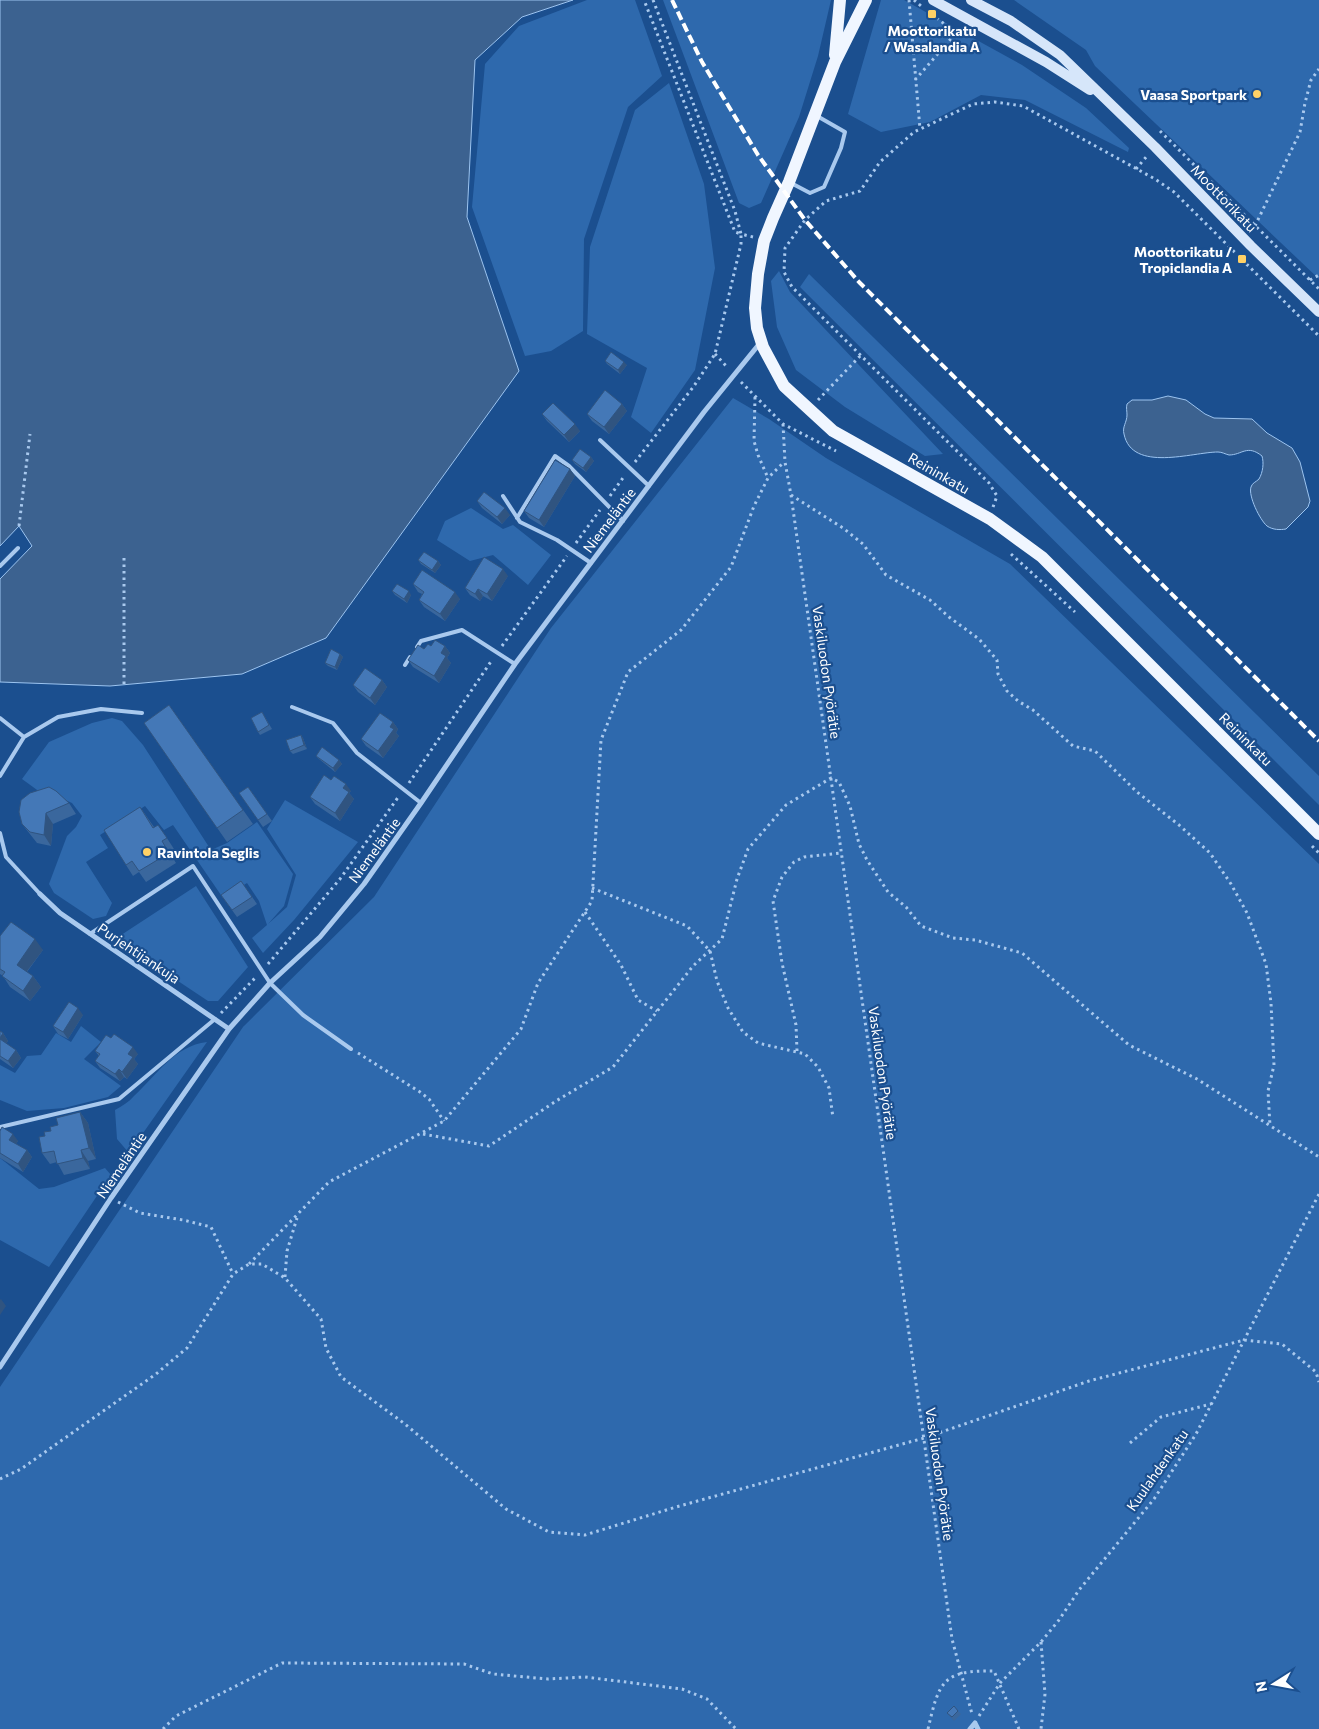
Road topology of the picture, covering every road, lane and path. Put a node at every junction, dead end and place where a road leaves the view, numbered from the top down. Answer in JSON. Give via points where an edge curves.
{"nodes":[{"id":1,"x":644,"y":0,"type":"edge"},
{"id":2,"x":653,"y":0,"type":"edge"},
{"id":3,"x":840,"y":0,"type":"edge"},
{"id":4,"x":866,"y":0,"type":"edge"},
{"id":5,"x":909,"y":0,"type":"edge"},
{"id":6,"x":914,"y":0,"type":"edge"},
{"id":7,"x":933,"y":0,"type":"edge"},
{"id":8,"x":971,"y":0,"type":"edge"},
{"id":9,"x":926,"y":10,"type":"dead end"},
{"id":10,"x":932,"y":14,"type":"dead end"},
{"id":11,"x":835,"y":62,"type":"junction"},
{"id":12,"x":1319,"y":69,"type":"edge"},
{"id":13,"x":914,"y":81,"type":"junction"},
{"id":14,"x":1110,"y":102,"type":"junction"},
{"id":15,"x":815,"y":116,"type":"junction"},
{"id":16,"x":920,"y":129,"type":"junction"},
{"id":17,"x":1166,"y":138,"type":"dead end"},
{"id":18,"x":789,"y":182,"type":"junction"},
{"id":19,"x":1255,"y":226,"type":"junction"},
{"id":20,"x":741,"y":234,"type":"junction"},
{"id":21,"x":764,"y":241,"type":"junction"},
{"id":22,"x":786,"y":248,"type":"junction"},
{"id":23,"x":1319,"y":275,"type":"edge"},
{"id":24,"x":1310,"y":280,"type":"junction"},
{"id":25,"x":1319,"y":289,"type":"edge"},
{"id":26,"x":1319,"y":312,"type":"edge"},
{"id":27,"x":1319,"y":336,"type":"edge"},
{"id":28,"x":761,"y":341,"type":"junction"},
{"id":29,"x":715,"y":354,"type":"junction"},
{"id":30,"x":860,"y":355,"type":"junction"},
{"id":31,"x":734,"y":374,"type":"junction"},
{"id":32,"x":755,"y":396,"type":"junction"},
{"id":33,"x":809,"y":409,"type":"junction"},
{"id":34,"x":783,"y":424,"type":"junction"},
{"id":35,"x":30,"y":434,"type":"dead end"},
{"id":36,"x":600,"y":440,"type":"dead end"},
{"id":37,"x":842,"y":454,"type":"dead end"},
{"id":38,"x":785,"y":462,"type":"junction"},
{"id":39,"x":631,"y":468,"type":"junction"},
{"id":40,"x":768,"y":478,"type":"junction"},
{"id":41,"x":649,"y":486,"type":"junction"},
{"id":42,"x":791,"y":495,"type":"junction"},
{"id":43,"x":503,"y":496,"type":"dead end"},
{"id":44,"x":605,"y":503,"type":"junction"},
{"id":45,"x":517,"y":518,"type":"junction"},
{"id":46,"x":990,"y":519,"type":"junction"},
{"id":47,"x":623,"y":521,"type":"junction"},
{"id":48,"x":19,"y":526,"type":"dead end"},
{"id":49,"x":18,"y":548,"type":"dead end"},
{"id":50,"x":572,"y":550,"type":"junction"},
{"id":51,"x":1007,"y":550,"type":"dead end"},
{"id":52,"x":124,"y":557,"type":"dead end"},
{"id":53,"x":591,"y":563,"type":"junction"},
{"id":54,"x":0,"y":566,"type":"edge"},
{"id":55,"x":1078,"y":616,"type":"dead end"},
{"id":56,"x":497,"y":652,"type":"junction"},
{"id":57,"x":515,"y":664,"type":"junction"},
{"id":58,"x":405,"y":665,"type":"dead end"},
{"id":59,"x":124,"y":684,"type":"dead end"},
{"id":60,"x":292,"y":708,"type":"dead end"},
{"id":61,"x":142,"y":713,"type":"dead end"},
{"id":62,"x":0,"y":718,"type":"edge"},
{"id":63,"x":24,"y":737,"type":"junction"},
{"id":64,"x":0,"y":776,"type":"edge"},
{"id":65,"x":831,"y":778,"type":"junction"},
{"id":66,"x":404,"y":790,"type":"junction"},
{"id":67,"x":421,"y":803,"type":"junction"},
{"id":68,"x":0,"y":833,"type":"edge"},
{"id":69,"x":1319,"y":834,"type":"edge"},
{"id":70,"x":1305,"y":839,"type":"dead end"},
{"id":71,"x":841,"y":853,"type":"junction"},
{"id":72,"x":1319,"y":853,"type":"edge"},
{"id":73,"x":592,"y":888,"type":"junction"},
{"id":74,"x":40,"y":894,"type":"joint"},
{"id":75,"x":585,"y":912,"type":"junction"},
{"id":76,"x":90,"y":934,"type":"junction"},
{"id":77,"x":710,"y":951,"type":"junction"},
{"id":78,"x":262,"y":971,"type":"junction"},
{"id":79,"x":270,"y":983,"type":"junction"},
{"id":80,"x":657,"y":1011,"type":"junction"},
{"id":81,"x":216,"y":1019,"type":"junction"},
{"id":82,"x":228,"y":1029,"type":"junction"},
{"id":83,"x":351,"y":1049,"type":"joint"},
{"id":84,"x":797,"y":1052,"type":"junction"},
{"id":85,"x":833,"y":1118,"type":"dead end"},
{"id":86,"x":444,"y":1121,"type":"junction"},
{"id":87,"x":0,"y":1127,"type":"edge"},
{"id":88,"x":1270,"y":1127,"type":"junction"},
{"id":89,"x":422,"y":1134,"type":"junction"},
{"id":90,"x":1319,"y":1157,"type":"edge"},
{"id":91,"x":1319,"y":1195,"type":"edge"},
{"id":92,"x":111,"y":1198,"type":"junction"},
{"id":93,"x":298,"y":1215,"type":"junction"},
{"id":94,"x":249,"y":1264,"type":"junction"},
{"id":95,"x":233,"y":1274,"type":"junction"},
{"id":96,"x":284,"y":1278,"type":"junction"},
{"id":97,"x":1244,"y":1340,"type":"junction"},
{"id":98,"x":0,"y":1366,"type":"edge"},
{"id":99,"x":1319,"y":1382,"type":"edge"},
{"id":100,"x":1211,"y":1404,"type":"junction"},
{"id":101,"x":924,"y":1438,"type":"junction"},
{"id":102,"x":1130,"y":1444,"type":"dead end"},
{"id":103,"x":0,"y":1478,"type":"edge"},
{"id":104,"x":1041,"y":1642,"type":"junction"},
{"id":105,"x":961,"y":1672,"type":"junction"},
{"id":106,"x":1000,"y":1683,"type":"junction"},
{"id":107,"x":975,"y":1723,"type":"junction"},
{"id":108,"x":163,"y":1729,"type":"edge"},
{"id":109,"x":736,"y":1729,"type":"edge"},
{"id":110,"x":928,"y":1729,"type":"edge"},
{"id":111,"x":970,"y":1729,"type":"edge"},
{"id":112,"x":978,"y":1729,"type":"edge"},
{"id":113,"x":1019,"y":1729,"type":"edge"},
{"id":114,"x":1041,"y":1729,"type":"edge"}],
"edges":[{"from":1,"to":20,"type":"path","via":[[735,232]]},
{"from":2,"to":20,"type":"path"},
{"from":3,"to":11,"type":"main road","name":"Reininkatu"},
{"from":4,"to":11,"type":"main road","name":"Reininkatu"},
{"from":5,"to":13,"type":"path"},
{"from":6,"to":9,"type":"path"},
{"from":7,"to":14,"type":"main road","name":"Moottorikatu","via":[[1046,62]]},
{"from":8,"to":14,"type":"main road","name":"Moottorikatu","via":[[1011,21],[1060,55]]},
{"from":10,"to":13,"type":"path","via":[[956,33]]},
{"from":11,"to":15,"type":"main road","name":"Reininkatu"},
{"from":12,"to":19,"type":"path","via":[[1311,80],[1300,132]]},
{"from":13,"to":16,"type":"path"},
{"from":14,"to":26,"type":"main road","name":"Moottorikatu"},
{"from":15,"to":18,"type":"main road","name":"Reininkatu"},
{"from":15,"to":18,"type":"lane","via":[[845,132],[841,148],[824,187],[810,193]]},
{"from":16,"to":22,"type":"path","via":[[880,162],[860,191],[826,201],[805,220]]},
{"from":16,"to":27,"type":"path","via":[[973,104],[995,102],[1023,106],[1174,192]]},
{"from":17,"to":19,"type":"path"},
{"from":18,"to":21,"type":"main road","name":"Reininkatu"},
{"from":19,"to":24,"type":"path"},
{"from":20,"to":21,"type":"path"},
{"from":20,"to":29,"type":"path","via":[[742,244]]},
{"from":21,"to":22,"type":"path"},
{"from":21,"to":28,"type":"main road","name":"Reininkatu","via":[[755,308]]},
{"from":22,"to":30,"type":"path","via":[[784,272],[792,286]]},
{"from":23,"to":24,"type":"path"},
{"from":24,"to":25,"type":"path"},
{"from":28,"to":31,"type":"street","name":"Niemeläntie"},
{"from":28,"to":33,"type":"main road","name":"Reininkatu","via":[[784,386]]},
{"from":29,"to":31,"type":"path"},
{"from":29,"to":39,"type":"path"},
{"from":30,"to":33,"type":"path"},
{"from":30,"to":46,"type":"path","via":[[989,483],[997,496]]},
{"from":31,"to":32,"type":"path"},
{"from":31,"to":41,"type":"street","name":"Niemeläntie"},
{"from":32,"to":34,"type":"path"},
{"from":32,"to":40,"type":"path","via":[[754,441]]},
{"from":33,"to":46,"type":"main road","name":"Reininkatu","via":[[833,431]]},
{"from":34,"to":37,"type":"path"},
{"from":34,"to":38,"type":"path","name":"Vaskiluodon Pyörätie"},
{"from":35,"to":48,"type":"path"},
{"from":36,"to":39,"type":"lane"},
{"from":38,"to":40,"type":"path"},
{"from":38,"to":42,"type":"path","name":"Vaskiluodon Pyörätie"},
{"from":39,"to":41,"type":"lane"},
{"from":39,"to":44,"type":"path"},
{"from":40,"to":73,"type":"path","via":[[731,567],[681,630],[628,672],[601,740]]},
{"from":41,"to":47,"type":"street","name":"Niemeläntie"},
{"from":42,"to":65,"type":"path","name":"Vaskiluodon Pyörätie"},
{"from":42,"to":88,"type":"path","via":[[843,528],[863,544],[886,575],[930,600],[978,639],[997,660],[998,674],[1007,691],[1073,746],[1095,751],[1137,792],[1210,853],[1248,912],[1266,964],[1274,1065],[1268,1091]]},
{"from":43,"to":45,"type":"lane"},
{"from":44,"to":45,"type":"lane","via":[[555,456]]},
{"from":44,"to":47,"type":"lane"},
{"from":44,"to":50,"type":"path"},
{"from":45,"to":50,"type":"lane"},
{"from":46,"to":69,"type":"main road","name":"Reininkatu","via":[[1042,557]]},
{"from":47,"to":53,"type":"street","name":"Niemeläntie"},
{"from":49,"to":54,"type":"lane"},
{"from":50,"to":53,"type":"lane"},
{"from":50,"to":56,"type":"path"},
{"from":51,"to":55,"type":"path"},
{"from":52,"to":59,"type":"path"},
{"from":53,"to":57,"type":"street","name":"Niemeläntie"},
{"from":56,"to":57,"type":"lane"},
{"from":56,"to":58,"type":"lane","via":[[462,630],[421,641]]},
{"from":56,"to":66,"type":"path"},
{"from":57,"to":67,"type":"street","name":"Niemeläntie"},
{"from":60,"to":66,"type":"lane","via":[[333,723],[357,753]]},
{"from":61,"to":63,"type":"lane","via":[[101,709],[58,717]]},
{"from":62,"to":63,"type":"lane"},
{"from":63,"to":64,"type":"lane"},
{"from":65,"to":71,"type":"path","name":"Vaskiluodon Pyörätie"},
{"from":65,"to":77,"type":"path","via":[[786,805],[748,849],[722,939]]},
{"from":65,"to":88,"type":"path","via":[[839,782],[843,790],[867,860],[888,892],[921,926],[953,938],[975,940],[1022,953],[1129,1046],[1197,1079]]},
{"from":66,"to":67,"type":"lane"},
{"from":66,"to":78,"type":"path","via":[[340,879]]},
{"from":67,"to":79,"type":"street","name":"Niemeläntie","via":[[364,884],[320,937]]},
{"from":68,"to":74,"type":"lane","via":[[6,857]]},
{"from":70,"to":72,"type":"path"},
{"from":71,"to":84,"type":"path","via":[[804,857],[794,862],[782,877],[773,901],[782,964],[796,1025]]},
{"from":71,"to":101,"type":"path","name":"Vaskiluodon Pyörätie"},
{"from":73,"to":75,"type":"path","via":[[592,901]]},
{"from":73,"to":77,"type":"path","via":[[688,926]]},
{"from":74,"to":76,"type":"street","name":"Purjehtijankuja"},
{"from":75,"to":80,"type":"path","via":[[622,965],[638,1000]]},
{"from":75,"to":86,"type":"path","via":[[538,983],[521,1030]]},
{"from":76,"to":78,"type":"lane","via":[[193,866]]},
{"from":76,"to":81,"type":"street","name":"Purjehtijankuja"},
{"from":77,"to":80,"type":"path","via":[[693,966]]},
{"from":77,"to":84,"type":"path","via":[[728,1008],[743,1032],[758,1043]]},
{"from":78,"to":79,"type":"lane"},
{"from":78,"to":81,"type":"path"},
{"from":79,"to":82,"type":"street","name":"Niemeläntie"},
{"from":79,"to":83,"type":"lane","via":[[303,1015]]},
{"from":80,"to":89,"type":"path","via":[[613,1067],[489,1146]]},
{"from":81,"to":82,"type":"street","name":"Purjehtijankuja"},
{"from":81,"to":87,"type":"lane","via":[[119,1099]]},
{"from":82,"to":92,"type":"street","name":"Niemeläntie"},
{"from":83,"to":86,"type":"path","via":[[420,1092]]},
{"from":84,"to":85,"type":"path","via":[[805,1054],[818,1067],[829,1088]]},
{"from":86,"to":89,"type":"path"},
{"from":88,"to":90,"type":"path"},
{"from":89,"to":93,"type":"path","via":[[329,1182]]},
{"from":91,"to":97,"type":"path","name":"Kuulahdenkatu"},
{"from":92,"to":95,"type":"path","via":[[140,1214],[211,1227]]},
{"from":92,"to":98,"type":"street","name":"Niemeläntie"},
{"from":93,"to":94,"type":"path"},
{"from":93,"to":96,"type":"path","via":[[287,1251]]},
{"from":94,"to":95,"type":"path"},
{"from":94,"to":96,"type":"path","via":[[262,1264]]},
{"from":95,"to":103,"type":"path","via":[[187,1348],[156,1374],[22,1469]]},
{"from":96,"to":101,"type":"path","via":[[321,1319],[326,1348],[341,1377],[405,1424],[506,1509],[549,1532],[585,1535]]},
{"from":97,"to":99,"type":"path","via":[[1282,1344],[1316,1372]]},
{"from":97,"to":100,"type":"path","name":"Kuulahdenkatu"},
{"from":97,"to":101,"type":"path","via":[[1090,1381]]},
{"from":100,"to":102,"type":"path","via":[[1161,1417]]},
{"from":100,"to":104,"type":"path","name":"Kuulahdenkatu","via":[[1196,1434],[1154,1499]]},
{"from":101,"to":105,"type":"path","name":"Vaskiluodon Pyörätie","via":[[952,1639]]},
{"from":104,"to":106,"type":"path","name":"Kuulahdenkatu"},
{"from":104,"to":114,"type":"path","via":[[1045,1694]]},
{"from":105,"to":106,"type":"path","via":[[994,1671]]},
{"from":105,"to":107,"type":"path","name":"Vaskiluodon Pyörätie"},
{"from":105,"to":110,"type":"path","via":[[944,1682],[935,1700]]},
{"from":106,"to":107,"type":"path","name":"Kuulahdenkatu"},
{"from":106,"to":113,"type":"path"},
{"from":107,"to":111,"type":"street"},
{"from":107,"to":112,"type":"street"},
{"from":108,"to":109,"type":"path","via":[[176,1716],[282,1663],[464,1664],[493,1674],[548,1679],[585,1677],[682,1689],[706,1699]]}]}
